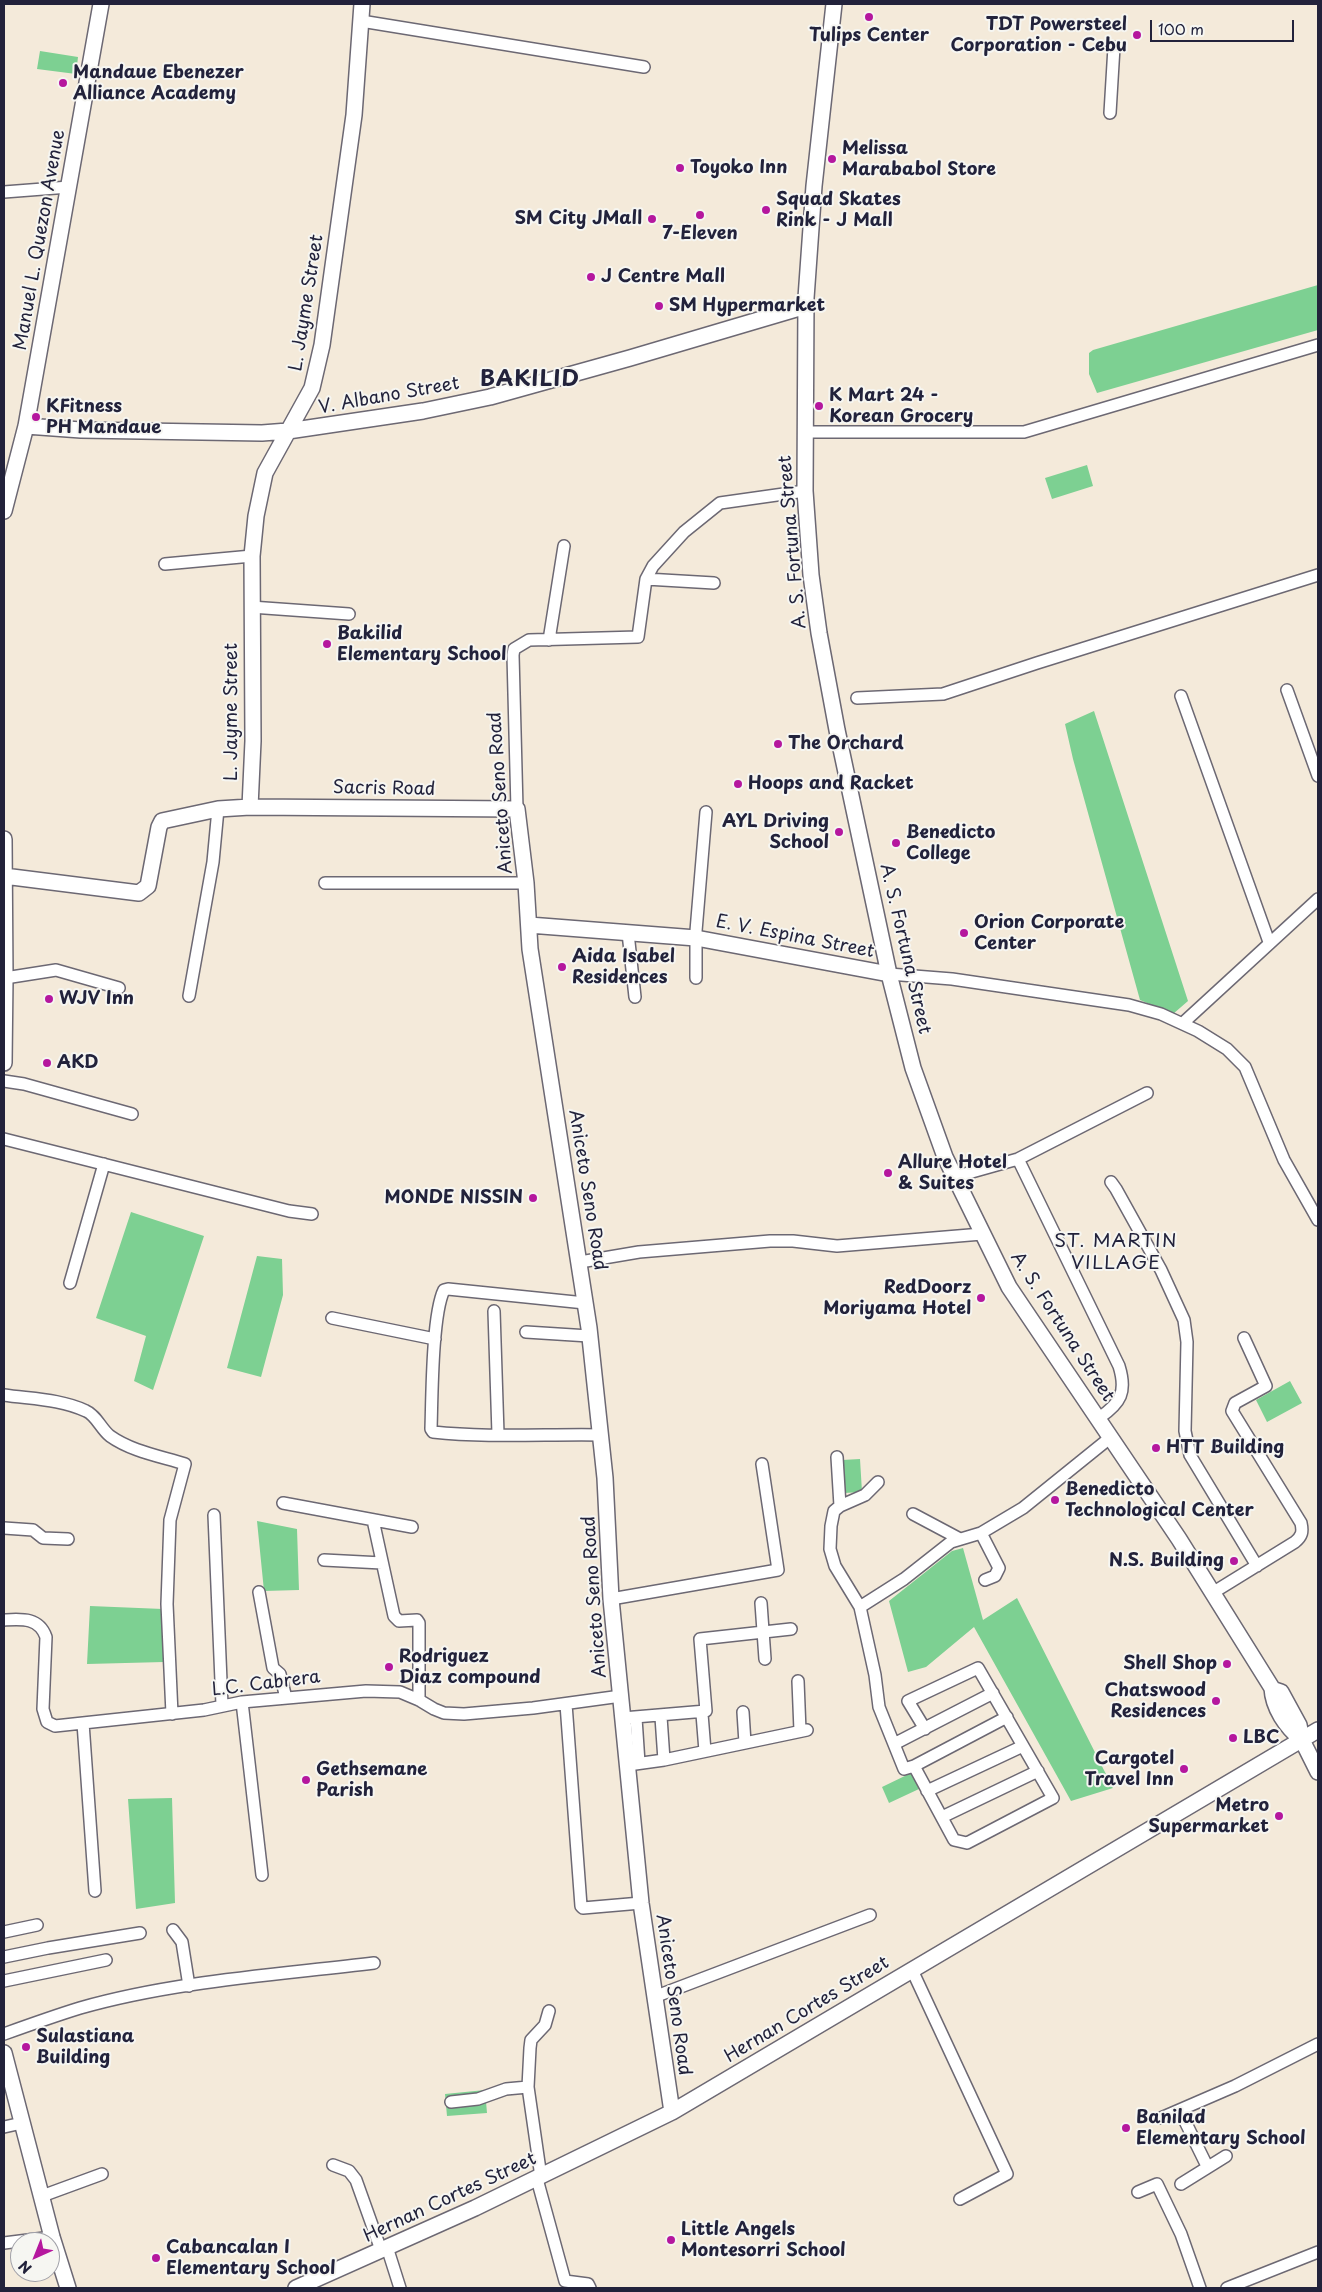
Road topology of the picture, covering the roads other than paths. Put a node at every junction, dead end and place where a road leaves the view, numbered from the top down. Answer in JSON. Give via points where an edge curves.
{"nodes":[{"id":1,"x":101,"y":4,"type":"edge"},
{"id":2,"x":362,"y":4,"type":"edge"},
{"id":3,"x":834,"y":4,"type":"edge"},
{"id":4,"x":361,"y":21,"type":"junction"},
{"id":5,"x":1114,"y":47,"type":"dead end"},
{"id":6,"x":644,"y":67,"type":"dead end"},
{"id":7,"x":1110,"y":112,"type":"dead end"},
{"id":8,"x":69,"y":187,"type":"junction"},
{"id":9,"x":4,"y":192,"type":"edge"},
{"id":10,"x":806,"y":306,"type":"junction"},
{"id":11,"x":1318,"y":345,"type":"edge"},
{"id":12,"x":26,"y":426,"type":"junction"},
{"id":13,"x":288,"y":432,"type":"junction"},
{"id":14,"x":804,"y":432,"type":"junction"},
{"id":15,"x":804,"y":491,"type":"junction"},
{"id":16,"x":4,"y":511,"type":"edge"},
{"id":17,"x":564,"y":546,"type":"dead end"},
{"id":18,"x":252,"y":556,"type":"junction"},
{"id":19,"x":165,"y":564,"type":"dead end"},
{"id":20,"x":1318,"y":575,"type":"edge"},
{"id":21,"x":646,"y":579,"type":"junction"},
{"id":22,"x":714,"y":584,"type":"dead end"},
{"id":23,"x":252,"y":607,"type":"junction"},
{"id":24,"x":349,"y":614,"type":"dead end"},
{"id":25,"x":549,"y":640,"type":"junction"},
{"id":26,"x":1287,"y":690,"type":"dead end"},
{"id":27,"x":1181,"y":696,"type":"dead end"},
{"id":28,"x":857,"y":698,"type":"dead end"},
{"id":29,"x":1318,"y":776,"type":"edge"},
{"id":30,"x":250,"y":807,"type":"junction"},
{"id":31,"x":218,"y":809,"type":"junction"},
{"id":32,"x":518,"y":809,"type":"junction"},
{"id":33,"x":706,"y":812,"type":"dead end"},
{"id":34,"x":4,"y":839,"type":"edge"},
{"id":35,"x":4,"y":876,"type":"edge"},
{"id":36,"x":325,"y":883,"type":"dead end"},
{"id":37,"x":526,"y":883,"type":"junction"},
{"id":38,"x":1318,"y":899,"type":"edge"},
{"id":39,"x":529,"y":925,"type":"junction"},
{"id":40,"x":628,"y":933,"type":"junction"},
{"id":41,"x":696,"y":938,"type":"junction"},
{"id":42,"x":1269,"y":942,"type":"junction"},
{"id":43,"x":889,"y":974,"type":"junction"},
{"id":44,"x":6,"y":978,"type":"junction"},
{"id":45,"x":696,"y":978,"type":"dead end"},
{"id":46,"x":119,"y":988,"type":"dead end"},
{"id":47,"x":189,"y":996,"type":"dead end"},
{"id":48,"x":635,"y":997,"type":"dead end"},
{"id":49,"x":4,"y":1021,"type":"edge"},
{"id":50,"x":1183,"y":1023,"type":"junction"},
{"id":51,"x":4,"y":1063,"type":"edge"},
{"id":52,"x":4,"y":1081,"type":"edge"},
{"id":53,"x":1146,"y":1093,"type":"dead end"},
{"id":54,"x":132,"y":1114,"type":"dead end"},
{"id":55,"x":4,"y":1139,"type":"edge"},
{"id":56,"x":1018,"y":1159,"type":"junction"},
{"id":57,"x":104,"y":1164,"type":"junction"},
{"id":58,"x":954,"y":1177,"type":"junction"},
{"id":59,"x":1110,"y":1182,"type":"dead end"},
{"id":60,"x":312,"y":1214,"type":"dead end"},
{"id":61,"x":1318,"y":1220,"type":"edge"},
{"id":62,"x":982,"y":1234,"type":"junction"},
{"id":63,"x":580,"y":1262,"type":"junction"},
{"id":64,"x":70,"y":1283,"type":"dead end"},
{"id":65,"x":585,"y":1302,"type":"junction"},
{"id":66,"x":494,"y":1311,"type":"dead end"},
{"id":67,"x":332,"y":1318,"type":"dead end"},
{"id":68,"x":526,"y":1332,"type":"dead end"},
{"id":69,"x":589,"y":1336,"type":"junction"},
{"id":70,"x":1244,"y":1338,"type":"dead end"},
{"id":71,"x":436,"y":1339,"type":"junction"},
{"id":72,"x":4,"y":1395,"type":"edge"},
{"id":73,"x":1099,"y":1418,"type":"junction"},
{"id":74,"x":498,"y":1434,"type":"junction"},
{"id":75,"x":601,"y":1435,"type":"junction"},
{"id":76,"x":1111,"y":1437,"type":"junction"},
{"id":77,"x":837,"y":1457,"type":"dead end"},
{"id":78,"x":762,"y":1464,"type":"dead end"},
{"id":79,"x":878,"y":1482,"type":"dead end"},
{"id":80,"x":283,"y":1503,"type":"dead end"},
{"id":81,"x":840,"y":1506,"type":"junction"},
{"id":82,"x":913,"y":1514,"type":"dead end"},
{"id":83,"x":214,"y":1515,"type":"dead end"},
{"id":84,"x":373,"y":1520,"type":"junction"},
{"id":85,"x":412,"y":1527,"type":"dead end"},
{"id":86,"x":4,"y":1528,"type":"edge"},
{"id":87,"x":981,"y":1533,"type":"junction"},
{"id":88,"x":960,"y":1539,"type":"junction"},
{"id":89,"x":68,"y":1540,"type":"dead end"},
{"id":90,"x":324,"y":1560,"type":"dead end"},
{"id":91,"x":382,"y":1562,"type":"junction"},
{"id":92,"x":1257,"y":1566,"type":"junction"},
{"id":93,"x":985,"y":1580,"type":"dead end"},
{"id":94,"x":259,"y":1592,"type":"dead end"},
{"id":95,"x":1214,"y":1592,"type":"junction"},
{"id":96,"x":611,"y":1599,"type":"junction"},
{"id":97,"x":761,"y":1604,"type":"dead end"},
{"id":98,"x":860,"y":1607,"type":"junction"},
{"id":99,"x":4,"y":1620,"type":"edge"},
{"id":100,"x":791,"y":1629,"type":"dead end"},
{"id":101,"x":763,"y":1633,"type":"junction"},
{"id":102,"x":765,"y":1660,"type":"dead end"},
{"id":103,"x":798,"y":1681,"type":"dead end"},
{"id":104,"x":993,"y":1693,"type":"junction"},
{"id":105,"x":621,"y":1696,"type":"junction"},
{"id":106,"x":286,"y":1698,"type":"junction"},
{"id":107,"x":419,"y":1700,"type":"junction"},
{"id":108,"x":242,"y":1702,"type":"junction"},
{"id":109,"x":566,"y":1704,"type":"junction"},
{"id":110,"x":222,"y":1705,"type":"junction"},
{"id":111,"x":743,"y":1712,"type":"dead end"},
{"id":112,"x":172,"y":1714,"type":"junction"},
{"id":113,"x":702,"y":1714,"type":"dead end"},
{"id":114,"x":661,"y":1717,"type":"dead end"},
{"id":115,"x":630,"y":1718,"type":"junction"},
{"id":116,"x":1007,"y":1718,"type":"junction"},
{"id":117,"x":83,"y":1723,"type":"junction"},
{"id":118,"x":925,"y":1729,"type":"junction"},
{"id":119,"x":1318,"y":1730,"type":"edge"},
{"id":120,"x":1302,"y":1740,"type":"junction"},
{"id":121,"x":745,"y":1743,"type":"junction"},
{"id":122,"x":894,"y":1744,"type":"junction"},
{"id":123,"x":1023,"y":1746,"type":"junction"},
{"id":124,"x":705,"y":1751,"type":"junction"},
{"id":125,"x":664,"y":1760,"type":"junction"},
{"id":126,"x":633,"y":1764,"type":"junction"},
{"id":127,"x":914,"y":1766,"type":"junction"},
{"id":128,"x":1038,"y":1771,"type":"junction"},
{"id":129,"x":1318,"y":1772,"type":"edge"},
{"id":130,"x":928,"y":1791,"type":"junction"},
{"id":131,"x":942,"y":1817,"type":"junction"},
{"id":132,"x":262,"y":1875,"type":"dead end"},
{"id":133,"x":95,"y":1891,"type":"dead end"},
{"id":134,"x":641,"y":1903,"type":"junction"},
{"id":135,"x":870,"y":1915,"type":"dead end"},
{"id":136,"x":38,"y":1925,"type":"dead end"},
{"id":137,"x":174,"y":1930,"type":"dead end"},
{"id":138,"x":4,"y":1932,"type":"edge"},
{"id":139,"x":140,"y":1933,"type":"dead end"},
{"id":140,"x":4,"y":1957,"type":"edge"},
{"id":141,"x":106,"y":1960,"type":"dead end"},
{"id":142,"x":374,"y":1963,"type":"dead end"},
{"id":143,"x":912,"y":1970,"type":"junction"},
{"id":144,"x":4,"y":1981,"type":"edge"},
{"id":145,"x":189,"y":1986,"type":"junction"},
{"id":146,"x":654,"y":1997,"type":"junction"},
{"id":147,"x":549,"y":2011,"type":"dead end"},
{"id":148,"x":4,"y":2034,"type":"edge"},
{"id":149,"x":1318,"y":2044,"type":"edge"},
{"id":150,"x":4,"y":2053,"type":"edge"},
{"id":151,"x":528,"y":2087,"type":"junction"},
{"id":152,"x":451,"y":2102,"type":"dead end"},
{"id":153,"x":1180,"y":2111,"type":"junction"},
{"id":154,"x":672,"y":2112,"type":"junction"},
{"id":155,"x":1162,"y":2118,"type":"dead end"},
{"id":156,"x":22,"y":2123,"type":"junction"},
{"id":157,"x":4,"y":2127,"type":"edge"},
{"id":158,"x":1226,"y":2156,"type":"dead end"},
{"id":159,"x":332,"y":2165,"type":"dead end"},
{"id":160,"x":1207,"y":2166,"type":"junction"},
{"id":161,"x":102,"y":2174,"type":"dead end"},
{"id":162,"x":539,"y":2178,"type":"junction"},
{"id":163,"x":1181,"y":2184,"type":"dead end"},
{"id":164,"x":1138,"y":2192,"type":"dead end"},
{"id":165,"x":42,"y":2196,"type":"junction"},
{"id":166,"x":960,"y":2199,"type":"dead end"},
{"id":167,"x":51,"y":2232,"type":"edge"},
{"id":168,"x":384,"y":2249,"type":"junction"},
{"id":169,"x":1318,"y":2252,"type":"edge"},
{"id":170,"x":60,"y":2262,"type":"edge"},
{"id":171,"x":68,"y":2288,"type":"edge"},
{"id":172,"x":296,"y":2288,"type":"edge"},
{"id":173,"x":400,"y":2288,"type":"edge"},
{"id":174,"x":590,"y":2288,"type":"edge"},
{"id":175,"x":1200,"y":2288,"type":"edge"},
{"id":176,"x":1227,"y":2288,"type":"edge"}],
"edges":[{"from":1,"to":8,"type":"main road","name":"Manuel L. Quezon Avenue"},
{"from":2,"to":4,"type":"main road","name":"L. Jayme Street"},
{"from":3,"to":10,"type":"main road","name":"A. S. Fortuna Street","via":[[814,186]]},
{"from":4,"to":6,"type":"street"},
{"from":4,"to":13,"type":"main road","name":"L. Jayme Street","via":[[353,123],[322,345],[312,388]]},
{"from":5,"to":7,"type":"street"},
{"from":8,"to":9,"type":"street"},
{"from":8,"to":12,"type":"main road","name":"Manuel L. Quezon Avenue"},
{"from":10,"to":13,"type":"main road","name":"V. Albano Street","via":[[490,397]]},
{"from":10,"to":14,"type":"main road","name":"A. S. Fortuna Street"},
{"from":11,"to":14,"type":"street","via":[[1024,432]]},
{"from":12,"to":13,"type":"main road","name":"V. Albano Street","via":[[80,430]]},
{"from":12,"to":16,"type":"main road","name":"Manuel L. Quezon Avenue"},
{"from":13,"to":18,"type":"main road","name":"L. Jayme Street","via":[[265,473]]},
{"from":14,"to":15,"type":"main road","name":"A. S. Fortuna Street"},
{"from":15,"to":21,"type":"street","name":"Aniceto Seno Road","via":[[715,506],[684,532],[653,566]]},
{"from":15,"to":43,"type":"main road","name":"A. S. Fortuna Street","via":[[819,633]]},
{"from":17,"to":25,"type":"street"},
{"from":18,"to":19,"type":"street"},
{"from":18,"to":23,"type":"main road","name":"L. Jayme Street"},
{"from":20,"to":28,"type":"street","via":[[943,694]]},
{"from":21,"to":22,"type":"street"},
{"from":21,"to":25,"type":"street","name":"Aniceto Seno Road","via":[[638,637]]},
{"from":23,"to":24,"type":"street"},
{"from":23,"to":30,"type":"main road","name":"L. Jayme Street"},
{"from":25,"to":32,"type":"street","name":"Aniceto Seno Road","via":[[529,640],[514,649]]},
{"from":26,"to":29,"type":"street"},
{"from":27,"to":42,"type":"street"},
{"from":30,"to":31,"type":"main road","name":"Sacris Road"},
{"from":30,"to":32,"type":"main road","name":"Sacris Road"},
{"from":31,"to":35,"type":"main road","name":"Sacris Road","via":[[162,821],[148,886],[139,893]]},
{"from":31,"to":47,"type":"street","via":[[213,862]]},
{"from":32,"to":37,"type":"main road","name":"Aniceto Seno Road"},
{"from":33,"to":41,"type":"street"},
{"from":34,"to":35,"type":"main road"},
{"from":35,"to":44,"type":"main road"},
{"from":36,"to":37,"type":"street"},
{"from":37,"to":39,"type":"main road","name":"Aniceto Seno Road"},
{"from":38,"to":42,"type":"street"},
{"from":39,"to":40,"type":"main road","name":"E. V. Espina Street"},
{"from":39,"to":63,"type":"main road","name":"Aniceto Seno Road","via":[[545,1051]]},
{"from":40,"to":41,"type":"main road","name":"E. V. Espina Street"},
{"from":40,"to":48,"type":"street"},
{"from":41,"to":43,"type":"main road","name":"E. V. Espina Street"},
{"from":41,"to":45,"type":"street"},
{"from":42,"to":50,"type":"street"},
{"from":43,"to":50,"type":"street","name":"E. V. Espina Street","via":[[1129,1005]]},
{"from":43,"to":58,"type":"main road","name":"A. S. Fortuna Street","via":[[922,1097]]},
{"from":44,"to":46,"type":"street","via":[[56,970]]},
{"from":44,"to":49,"type":"main road"},
{"from":49,"to":51,"type":"main road"},
{"from":50,"to":61,"type":"street","via":[[1227,1050],[1245,1068],[1284,1160]]},
{"from":52,"to":54,"type":"street"},
{"from":53,"to":56,"type":"street"},
{"from":55,"to":57,"type":"street"},
{"from":56,"to":58,"type":"street"},
{"from":56,"to":73,"type":"street","via":[[1119,1366],[1123,1386],[1120,1398]]},
{"from":57,"to":60,"type":"street"},
{"from":57,"to":64,"type":"street"},
{"from":58,"to":62,"type":"main road","name":"A. S. Fortuna Street"},
{"from":59,"to":92,"type":"street","via":[[1161,1270],[1184,1320],[1187,1342],[1185,1430],[1190,1455]]},
{"from":62,"to":63,"type":"street","via":[[837,1246],[770,1242],[639,1252]]},
{"from":62,"to":73,"type":"main road","name":"A. S. Fortuna Street","via":[[1009,1286]]},
{"from":63,"to":65,"type":"main road","name":"Aniceto Seno Road"},
{"from":65,"to":69,"type":"main road","name":"Aniceto Seno Road"},
{"from":65,"to":71,"type":"street","via":[[448,1289],[442,1293]]},
{"from":66,"to":74,"type":"street"},
{"from":67,"to":71,"type":"street"},
{"from":68,"to":69,"type":"street"},
{"from":69,"to":75,"type":"main road","name":"Aniceto Seno Road"},
{"from":70,"to":92,"type":"street","via":[[1266,1386],[1235,1404],[1232,1411],[1303,1529],[1295,1542]]},
{"from":71,"to":74,"type":"street","via":[[430,1429],[467,1436]]},
{"from":72,"to":112,"type":"street","via":[[71,1404],[90,1412],[107,1434],[130,1448],[185,1464],[170,1520],[167,1604]]},
{"from":73,"to":76,"type":"main road","name":"A. S. Fortuna Street"},
{"from":74,"to":75,"type":"street"},
{"from":75,"to":96,"type":"main road","name":"Aniceto Seno Road"},
{"from":76,"to":87,"type":"street","via":[[1023,1508]]},
{"from":76,"to":95,"type":"main road","name":"A. S. Fortuna Street"},
{"from":77,"to":81,"type":"street"},
{"from":78,"to":96,"type":"street","via":[[778,1570]]},
{"from":79,"to":81,"type":"street","via":[[865,1495]]},
{"from":80,"to":84,"type":"street"},
{"from":81,"to":98,"type":"street","via":[[834,1511],[830,1549],[835,1566]]},
{"from":82,"to":88,"type":"street"},
{"from":83,"to":110,"type":"street"},
{"from":84,"to":85,"type":"street"},
{"from":84,"to":91,"type":"street"},
{"from":86,"to":89,"type":"street","via":[[33,1530],[43,1538]]},
{"from":87,"to":88,"type":"street"},
{"from":87,"to":93,"type":"street","via":[[998,1568],[995,1576]]},
{"from":88,"to":98,"type":"street","via":[[951,1542],[904,1579]]},
{"from":90,"to":91,"type":"street"},
{"from":91,"to":107,"type":"street","via":[[394,1616],[399,1621],[418,1622]]},
{"from":92,"to":95,"type":"street"},
{"from":94,"to":106,"type":"street","via":[[273,1668],[280,1674]]},
{"from":95,"to":120,"type":"main road","name":"A. S. Fortuna Street","via":[[1272,1689],[1280,1692],[1299,1724]]},
{"from":96,"to":105,"type":"main road","name":"Aniceto Seno Road"},
{"from":97,"to":101,"type":"street"},
{"from":98,"to":122,"type":"street","via":[[879,1707]]},
{"from":99,"to":117,"type":"street","name":"L.C. Cabrera","via":[[32,1620],[44,1630],[43,1709],[46,1722],[55,1726]]},
{"from":100,"to":101,"type":"street"},
{"from":101,"to":102,"type":"street"},
{"from":101,"to":115,"type":"street","via":[[700,1639],[706,1711]]},
{"from":103,"to":121,"type":"street","via":[[803,1731]]},
{"from":104,"to":116,"type":"street"},
{"from":104,"to":118,"type":"street"},
{"from":104,"to":118,"type":"street","via":[[978,1668],[908,1701]]},
{"from":105,"to":109,"type":"street","name":"L.C. Cabrera"},
{"from":105,"to":115,"type":"main road","name":"Aniceto Seno Road"},
{"from":106,"to":107,"type":"street","name":"L.C. Cabrera","via":[[366,1691],[400,1692]]},
{"from":106,"to":108,"type":"street","name":"L.C. Cabrera"},
{"from":107,"to":109,"type":"street","name":"L.C. Cabrera","via":[[434,1710],[464,1714]]},
{"from":108,"to":110,"type":"street","name":"L.C. Cabrera"},
{"from":108,"to":132,"type":"street"},
{"from":109,"to":134,"type":"street","via":[[581,1906]]},
{"from":110,"to":112,"type":"street","name":"L.C. Cabrera"},
{"from":111,"to":121,"type":"street"},
{"from":112,"to":117,"type":"street","name":"L.C. Cabrera"},
{"from":113,"to":124,"type":"street"},
{"from":114,"to":125,"type":"street"},
{"from":115,"to":126,"type":"main road","name":"Aniceto Seno Road"},
{"from":116,"to":123,"type":"street"},
{"from":116,"to":127,"type":"street"},
{"from":117,"to":133,"type":"street"},
{"from":118,"to":122,"type":"street"},
{"from":119,"to":120,"type":"main road","name":"Hernan Cortes Street"},
{"from":120,"to":129,"type":"main road","name":"A. S. Fortuna Street"},
{"from":120,"to":143,"type":"main road","name":"Hernan Cortes Street"},
{"from":121,"to":124,"type":"street"},
{"from":122,"to":127,"type":"street","via":[[904,1769]]},
{"from":123,"to":128,"type":"street"},
{"from":123,"to":130,"type":"street"},
{"from":124,"to":125,"type":"street"},
{"from":125,"to":126,"type":"street"},
{"from":126,"to":134,"type":"main road","name":"Aniceto Seno Road"},
{"from":127,"to":130,"type":"street"},
{"from":128,"to":131,"type":"street"},
{"from":128,"to":131,"type":"street","via":[[1053,1798],[967,1843],[954,1840]]},
{"from":130,"to":131,"type":"street"},
{"from":134,"to":146,"type":"main road","name":"Aniceto Seno Road"},
{"from":135,"to":146,"type":"street"},
{"from":136,"to":138,"type":"street"},
{"from":137,"to":145,"type":"street","via":[[182,1942]]},
{"from":139,"to":140,"type":"street"},
{"from":141,"to":144,"type":"street"},
{"from":142,"to":145,"type":"street"},
{"from":143,"to":154,"type":"main road","name":"Hernan Cortes Street"},
{"from":143,"to":166,"type":"street","via":[[1007,2174]]},
{"from":145,"to":148,"type":"street","via":[[80,2008]]},
{"from":146,"to":154,"type":"main road","name":"Aniceto Seno Road"},
{"from":147,"to":151,"type":"street","via":[[545,2025],[530,2043]]},
{"from":149,"to":153,"type":"street"},
{"from":150,"to":156,"type":"main road"},
{"from":151,"to":152,"type":"street"},
{"from":151,"to":162,"type":"street"},
{"from":153,"to":155,"type":"street"},
{"from":153,"to":160,"type":"street"},
{"from":154,"to":162,"type":"main road","name":"Hernan Cortes Street"},
{"from":156,"to":157,"type":"street"},
{"from":156,"to":165,"type":"main road"},
{"from":158,"to":160,"type":"street"},
{"from":159,"to":168,"type":"street","via":[[349,2171],[356,2180]]},
{"from":160,"to":163,"type":"street"},
{"from":161,"to":165,"type":"street"},
{"from":162,"to":168,"type":"main road","name":"Hernan Cortes Street"},
{"from":162,"to":174,"type":"street","via":[[565,2281],[588,2284]]},
{"from":164,"to":175,"type":"street","via":[[1157,2184],[1181,2234]]},
{"from":165,"to":167,"type":"main road"},
{"from":168,"to":172,"type":"main road","name":"Hernan Cortes Street"},
{"from":168,"to":173,"type":"street"},
{"from":169,"to":176,"type":"street"},
{"from":170,"to":171,"type":"main road"}]}
